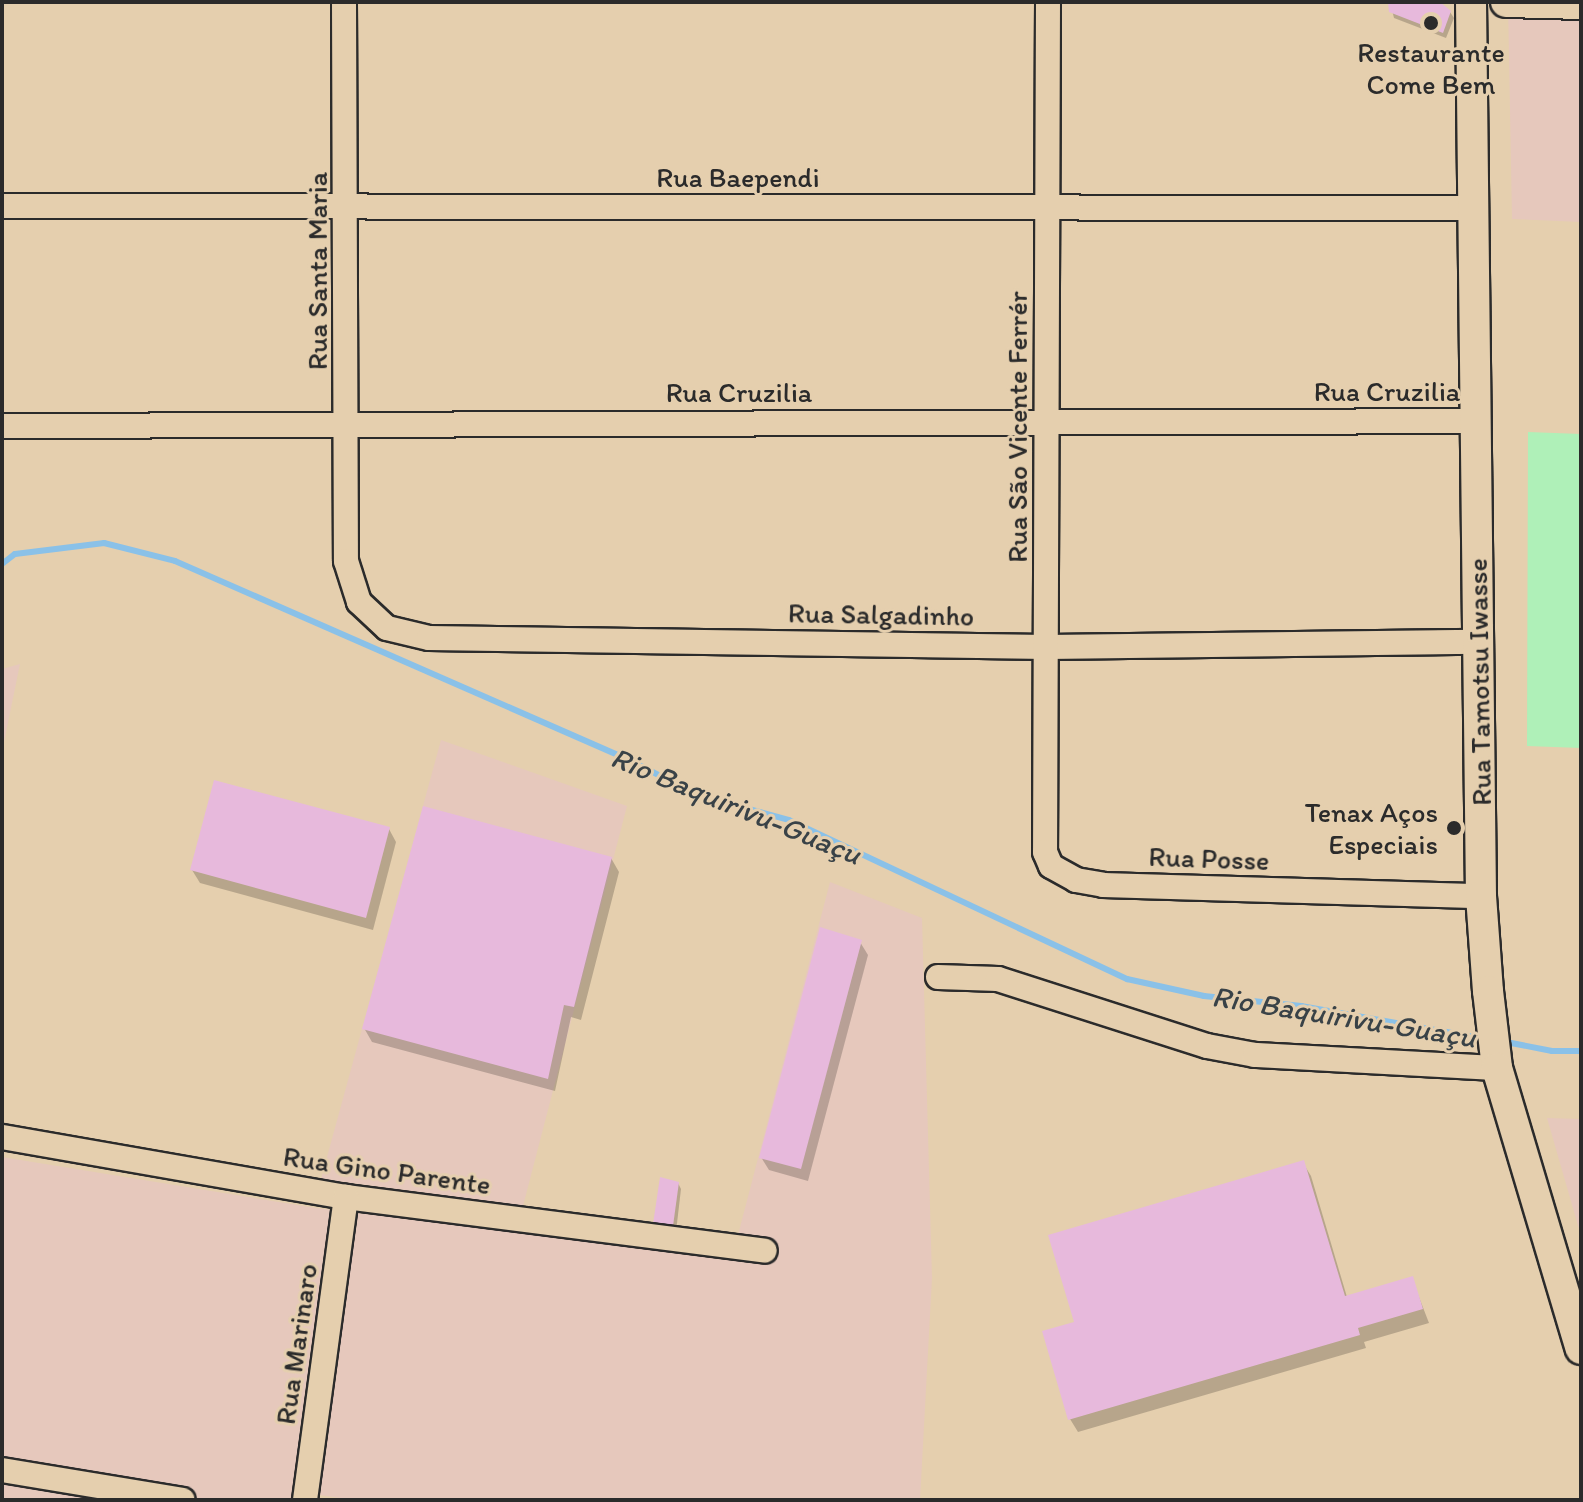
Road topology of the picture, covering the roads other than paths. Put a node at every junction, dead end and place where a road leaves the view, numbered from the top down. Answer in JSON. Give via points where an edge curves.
{"nodes":[{"id":1,"x":344,"y":2,"type":"edge"},
{"id":2,"x":1048,"y":2,"type":"edge"},
{"id":3,"x":1471,"y":2,"type":"edge"},
{"id":4,"x":1506,"y":2,"type":"edge"},
{"id":5,"x":1581,"y":4,"type":"edge"},
{"id":6,"x":2,"y":206,"type":"edge"},
{"id":7,"x":1046,"y":206,"type":"junction"},
{"id":8,"x":1474,"y":208,"type":"junction"},
{"id":9,"x":346,"y":209,"type":"junction"},
{"id":10,"x":1048,"y":421,"type":"junction"},
{"id":11,"x":1476,"y":421,"type":"junction"},
{"id":12,"x":347,"y":423,"type":"junction"},
{"id":13,"x":2,"y":426,"type":"edge"},
{"id":14,"x":348,"y":540,"type":"joint"},
{"id":15,"x":1478,"y":642,"type":"junction"},
{"id":16,"x":1047,"y":647,"type":"junction"},
{"id":17,"x":1045,"y":852,"type":"joint"},
{"id":18,"x":1481,"y":896,"type":"junction"},
{"id":19,"x":938,"y":977,"type":"dead end"},
{"id":20,"x":1497,"y":1065,"type":"junction"},
{"id":21,"x":2,"y":1137,"type":"edge"},
{"id":22,"x":346,"y":1197,"type":"junction"},
{"id":23,"x":765,"y":1251,"type":"dead end"},
{"id":24,"x":1581,"y":1349,"type":"edge"},
{"id":25,"x":2,"y":1470,"type":"edge"},
{"id":26,"x":183,"y":1500,"type":"edge"},
{"id":27,"x":305,"y":1500,"type":"edge"}],
"edges":[{"from":1,"to":9,"type":"street","name":"Rua Santa Maria"},
{"from":2,"to":7,"type":"street","name":"Rua São Vicente Ferrér"},
{"from":3,"to":8,"type":"street","name":"Rua Tamotsu Iwasse"},
{"from":4,"to":5,"type":"street"},
{"from":6,"to":9,"type":"street","name":"Rua Baependi"},
{"from":7,"to":8,"type":"street","name":"Rua Baependi"},
{"from":7,"to":9,"type":"street","name":"Rua Baependi"},
{"from":7,"to":10,"type":"street","name":"Rua São Vicente Ferrér"},
{"from":8,"to":11,"type":"street","name":"Rua Tamotsu Iwasse"},
{"from":9,"to":12,"type":"street","name":"Rua Santa Maria"},
{"from":10,"to":11,"type":"street","name":"Rua Cruzilia"},
{"from":10,"to":12,"type":"street","name":"Rua Cruzilia"},
{"from":10,"to":16,"type":"street","name":"Rua São Vicente Ferrér"},
{"from":11,"to":15,"type":"street","name":"Rua Tamotsu Iwasse"},
{"from":12,"to":13,"type":"street","name":"Rua Cruzilia"},
{"from":12,"to":14,"type":"street","name":"Rua Santa Maria"},
{"from":14,"to":16,"type":"street","name":"Rua Salgadinho","via":[[346,561],[359,602],[387,628],[406,635]]},
{"from":15,"to":16,"type":"street","name":"Rua Salgadinho"},
{"from":15,"to":18,"type":"street","name":"Rua Tamotsu Iwasse"},
{"from":16,"to":17,"type":"street","name":"Rua São Vicente Ferrér"},
{"from":17,"to":18,"type":"street","name":"Rua Posse","via":[[1062,874],[1103,885]]},
{"from":18,"to":20,"type":"street","name":"Rua Tamotsu Iwasse"},
{"from":19,"to":20,"type":"street","via":[[998,979],[1207,1046],[1255,1055]]},
{"from":20,"to":24,"type":"street","name":"Rua Tamotsu Iwasse"},
{"from":21,"to":22,"type":"street","name":"Rua Gino Parente"},
{"from":22,"to":23,"type":"street","name":"Rua Gino Parente"},
{"from":22,"to":27,"type":"street","name":"Rua Marinaro"},
{"from":25,"to":26,"type":"street"}]}
